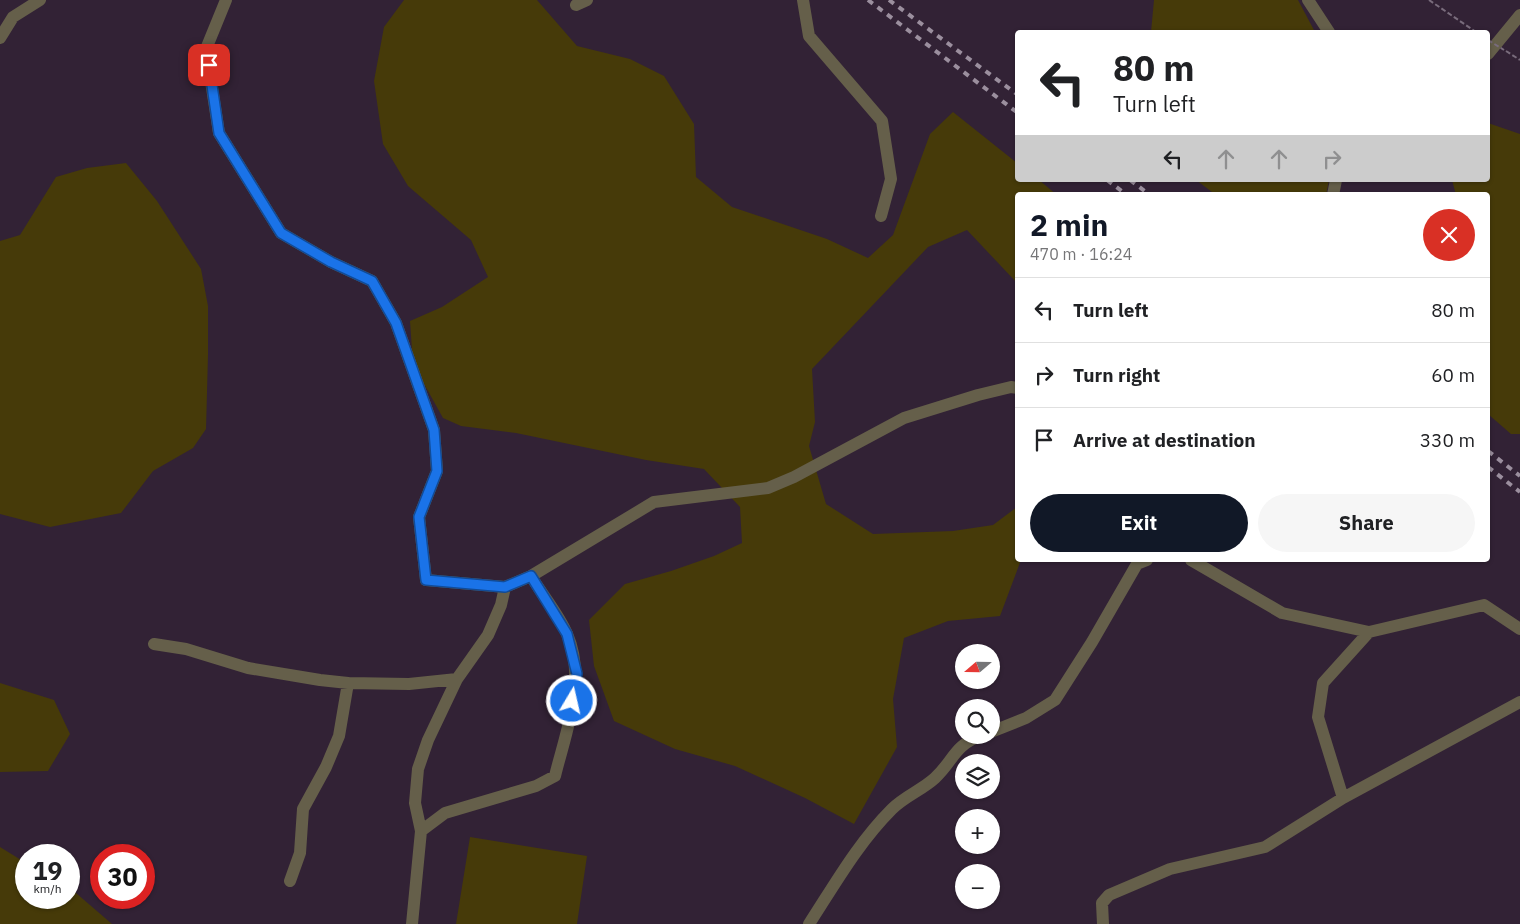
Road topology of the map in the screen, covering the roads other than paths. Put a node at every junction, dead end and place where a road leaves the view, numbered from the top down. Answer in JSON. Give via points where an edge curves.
{"nodes":[{"id":1,"x":40,"y":0,"type":"edge"},
{"id":2,"x":226,"y":0,"type":"edge"},
{"id":3,"x":803,"y":0,"type":"edge"},
{"id":4,"x":1308,"y":0,"type":"edge"},
{"id":5,"x":1520,"y":15,"type":"edge"},
{"id":6,"x":1328,"y":30,"type":"edge"},
{"id":7,"x":0,"y":38,"type":"edge"},
{"id":8,"x":1490,"y":52,"type":"edge"},
{"id":9,"x":881,"y":216,"type":"dead end"},
{"id":10,"x":1015,"y":388,"type":"edge"},
{"id":11,"x":1142,"y":562,"type":"edge"},
{"id":12,"x":1194,"y":562,"type":"edge"},
{"id":13,"x":531,"y":576,"type":"junction"},
{"id":14,"x":505,"y":587,"type":"junction"},
{"id":15,"x":1520,"y":628,"type":"edge"},
{"id":16,"x":1369,"y":632,"type":"junction"},
{"id":17,"x":154,"y":644,"type":"dead end"},
{"id":18,"x":457,"y":679,"type":"junction"},
{"id":19,"x":348,"y":683,"type":"junction"},
{"id":20,"x":1520,"y":702,"type":"edge"},
{"id":21,"x":1000,"y":728,"type":"edge"},
{"id":22,"x":964,"y":744,"type":"edge"},
{"id":23,"x":1342,"y":798,"type":"junction"},
{"id":24,"x":421,"y":831,"type":"junction"},
{"id":25,"x":290,"y":881,"type":"dead end"},
{"id":26,"x":412,"y":924,"type":"edge"},
{"id":27,"x":809,"y":924,"type":"edge"},
{"id":28,"x":1103,"y":924,"type":"edge"}],
"edges":[{"from":1,"to":7,"type":"street","via":[[13,16]]},
{"from":2,"to":14,"type":"street","via":[[206,49],[219,133],[281,233],[372,281],[396,323],[434,430],[437,471],[419,517],[426,580]]},
{"from":3,"to":9,"type":"street","via":[[808,36],[882,121],[891,179]]},
{"from":4,"to":6,"type":"street"},
{"from":5,"to":8,"type":"street"},
{"from":10,"to":13,"type":"street","via":[[978,395],[904,418],[794,478],[768,488],[654,502]]},
{"from":11,"to":21,"type":"street","via":[[1137,564],[1055,700],[1026,718]]},
{"from":12,"to":16,"type":"street","via":[[1282,613]]},
{"from":13,"to":14,"type":"street"},
{"from":13,"to":24,"type":"street","via":[[567,634],[577,674],[555,776],[536,786],[445,813]]},
{"from":14,"to":18,"type":"street","via":[[488,635]]},
{"from":15,"to":16,"type":"street","via":[[1484,605]]},
{"from":16,"to":23,"type":"street","via":[[1323,683],[1318,716]]},
{"from":17,"to":19,"type":"street","via":[[186,649],[248,668]]},
{"from":18,"to":19,"type":"street","via":[[409,684]]},
{"from":18,"to":24,"type":"street","via":[[418,769],[415,803]]},
{"from":19,"to":25,"type":"street","via":[[339,736],[303,809],[300,853]]},
{"from":20,"to":23,"type":"street"},
{"from":22,"to":27,"type":"street","via":[[929,784],[892,808],[861,844]]},
{"from":23,"to":28,"type":"street","via":[[1265,847],[1170,869],[1109,895],[1102,903]]},
{"from":24,"to":26,"type":"street"}]}
